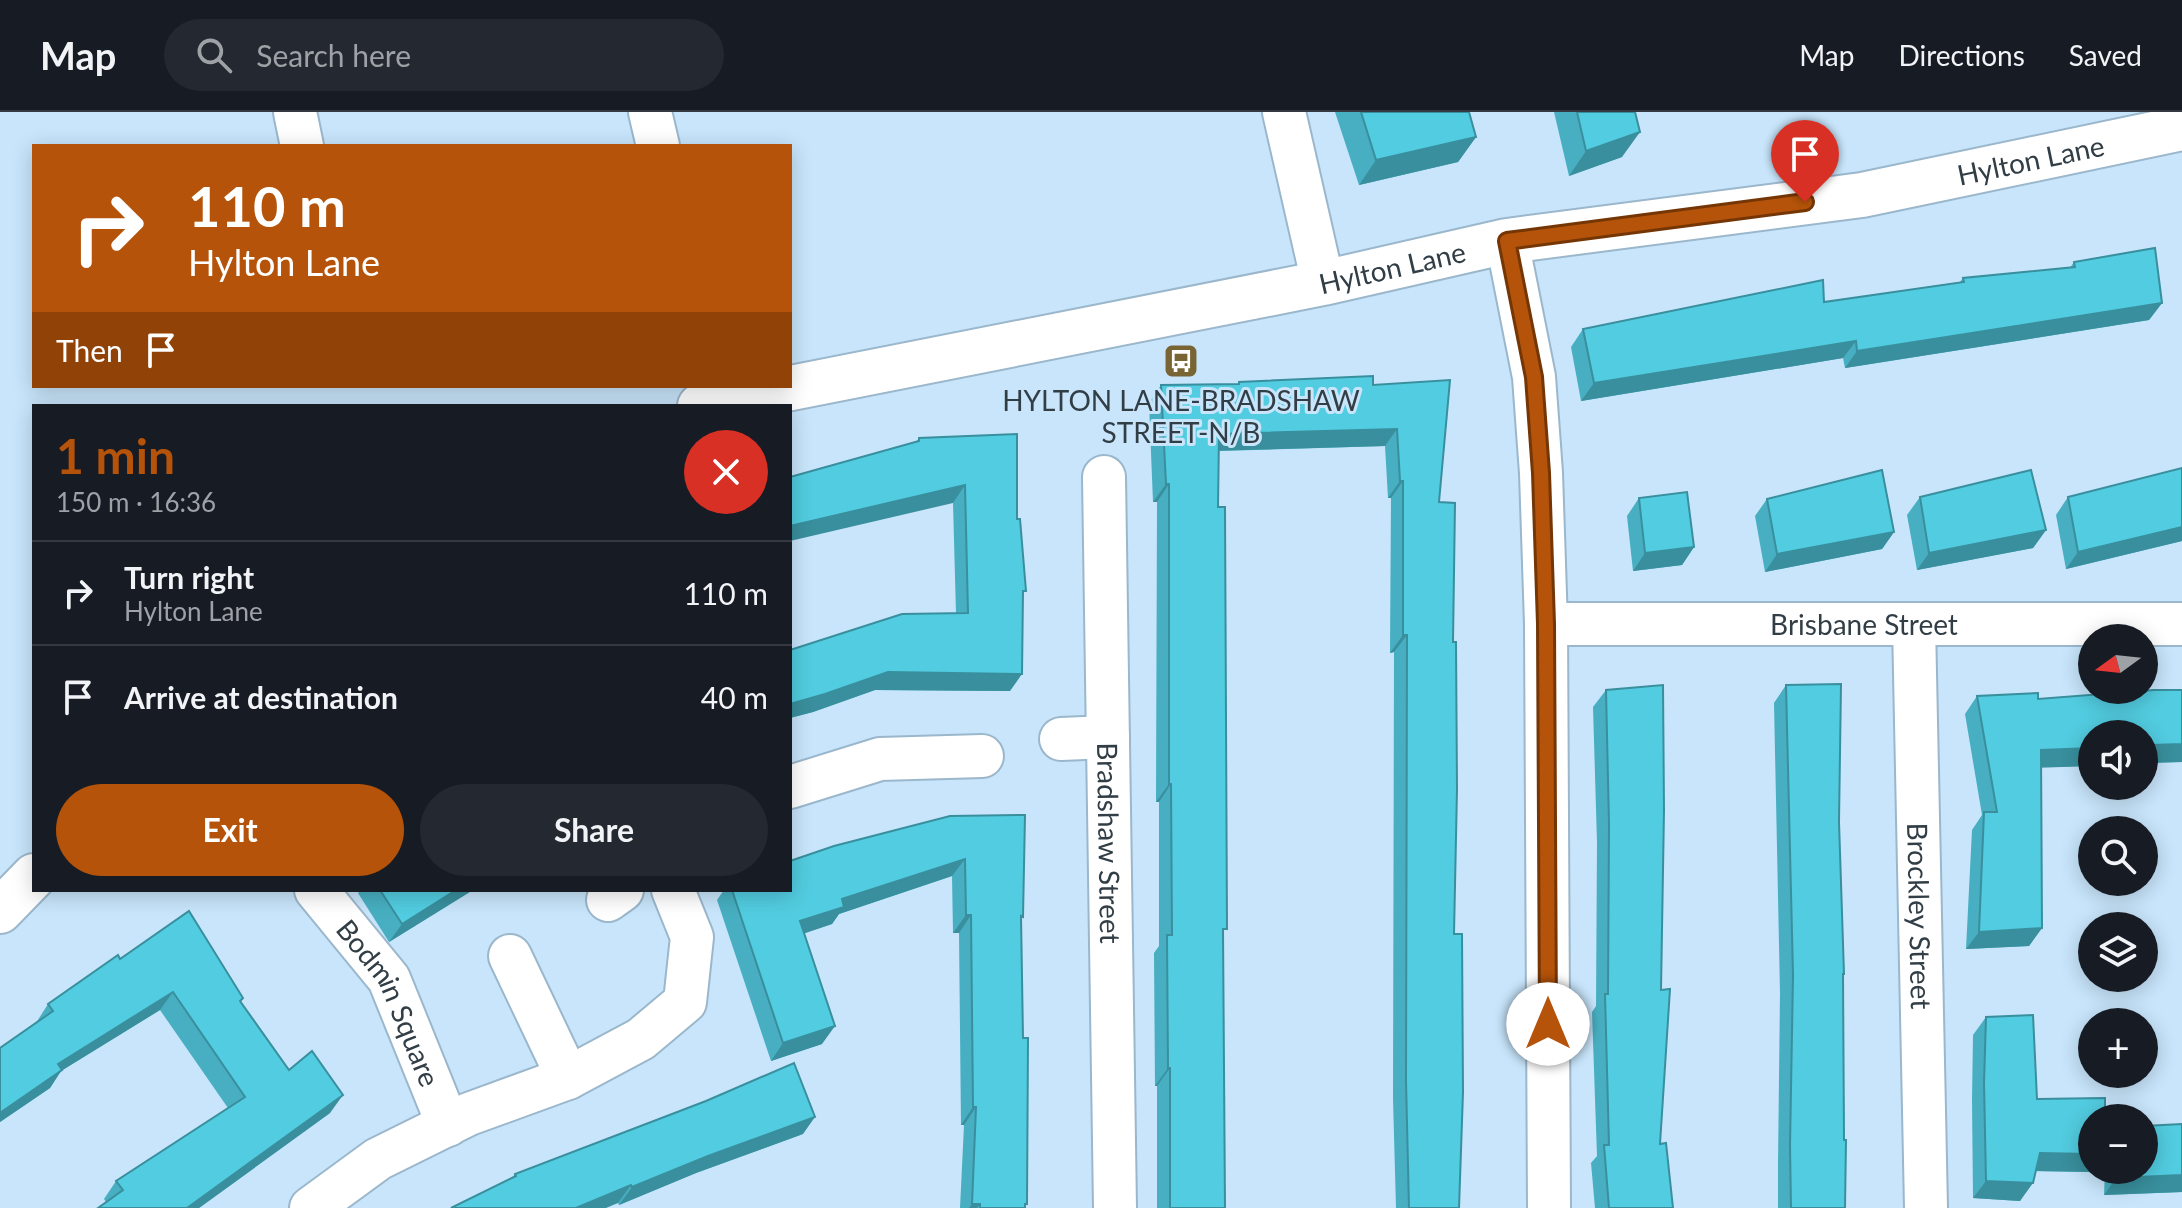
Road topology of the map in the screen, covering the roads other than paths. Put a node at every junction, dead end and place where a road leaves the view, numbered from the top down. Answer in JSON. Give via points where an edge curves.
{"nodes":[{"id":1,"x":295,"y":112,"type":"edge"},
{"id":2,"x":650,"y":112,"type":"edge"},
{"id":3,"x":1284,"y":112,"type":"edge"},
{"id":4,"x":2182,"y":128,"type":"edge"},
{"id":5,"x":302,"y":144,"type":"edge"},
{"id":6,"x":658,"y":144,"type":"edge"},
{"id":7,"x":1507,"y":241,"type":"junction"},
{"id":8,"x":1323,"y":283,"type":"junction"},
{"id":9,"x":791,"y":388,"type":"edge"},
{"id":10,"x":792,"y":388,"type":"edge"},
{"id":11,"x":710,"y":404,"type":"edge"},
{"id":12,"x":1104,"y":477,"type":"dead end"},
{"id":13,"x":1546,"y":624,"type":"junction"},
{"id":14,"x":1914,"y":624,"type":"junction"},
{"id":15,"x":2182,"y":624,"type":"edge"},
{"id":16,"x":1108,"y":737,"type":"junction"},
{"id":17,"x":1061,"y":739,"type":"dead end"},
{"id":18,"x":982,"y":756,"type":"dead end"},
{"id":19,"x":792,"y":786,"type":"edge"},
{"id":20,"x":32,"y":878,"type":"edge"},
{"id":21,"x":318,"y":892,"type":"edge"},
{"id":22,"x":674,"y":892,"type":"edge"},
{"id":23,"x":0,"y":911,"type":"edge"},
{"id":24,"x":510,"y":956,"type":"dead end"},
{"id":25,"x":568,"y":1078,"type":"junction"},
{"id":26,"x":448,"y":1125,"type":"junction"},
{"id":27,"x":311,"y":1208,"type":"edge"},
{"id":28,"x":1115,"y":1208,"type":"edge"},
{"id":29,"x":1549,"y":1208,"type":"edge"},
{"id":30,"x":1926,"y":1208,"type":"edge"}],
"edges":[{"from":1,"to":5,"type":"street"},
{"from":2,"to":6,"type":"street"},
{"from":3,"to":8,"type":"street"},
{"from":4,"to":7,"type":"street","name":"Hylton Lane","via":[[1862,195]]},
{"from":7,"to":8,"type":"street","name":"Hylton Lane"},
{"from":7,"to":13,"type":"street","via":[[1534,377]]},
{"from":8,"to":10,"type":"street","name":"Hylton Lane"},
{"from":9,"to":11,"type":"street","name":"Hylton Lane"},
{"from":12,"to":16,"type":"street","name":"Bradshaw Street"},
{"from":13,"to":14,"type":"street","name":"Brisbane Street"},
{"from":13,"to":29,"type":"street"},
{"from":14,"to":15,"type":"street","name":"Brisbane Street"},
{"from":14,"to":30,"type":"street","name":"Brockley Street"},
{"from":16,"to":17,"type":"street"},
{"from":16,"to":28,"type":"street","name":"Bradshaw Street"},
{"from":18,"to":19,"type":"street","via":[[880,759]]},
{"from":20,"to":23,"type":"street"},
{"from":21,"to":26,"type":"street","name":"Bodmin Square","via":[[389,979]]},
{"from":22,"to":25,"type":"street","name":"Bodmin Square","via":[[692,937],[685,1002],[641,1039]]},
{"from":24,"to":25,"type":"street"},
{"from":25,"to":26,"type":"street","name":"Bodmin Square"},
{"from":26,"to":27,"type":"street","name":"Bodmin Square","via":[[378,1159]]}]}
